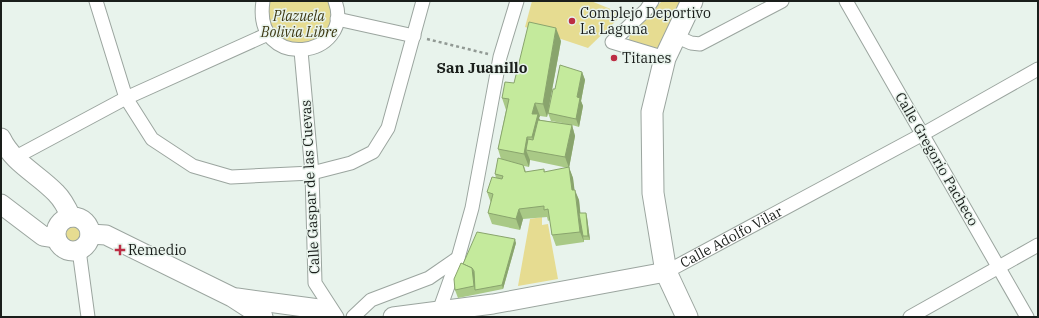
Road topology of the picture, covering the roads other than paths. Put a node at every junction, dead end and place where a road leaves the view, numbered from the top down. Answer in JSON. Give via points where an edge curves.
{"nodes":[{"id":1,"x":96,"y":1,"type":"edge"},
{"id":2,"x":263,"y":1,"type":"edge"},
{"id":3,"x":335,"y":1,"type":"edge"},
{"id":4,"x":423,"y":1,"type":"edge"},
{"id":5,"x":517,"y":1,"type":"edge"},
{"id":6,"x":652,"y":1,"type":"edge"},
{"id":7,"x":692,"y":1,"type":"edge"},
{"id":8,"x":782,"y":1,"type":"edge"},
{"id":9,"x":846,"y":1,"type":"edge"},
{"id":10,"x":337,"y":19,"type":"junction"},
{"id":11,"x":268,"y":34,"type":"junction"},
{"id":12,"x":414,"y":36,"type":"junction"},
{"id":13,"x":675,"y":36,"type":"junction"},
{"id":14,"x":301,"y":51,"type":"junction"},
{"id":15,"x":665,"y":58,"type":"junction"},
{"id":16,"x":1038,"y":69,"type":"edge"},
{"id":17,"x":126,"y":98,"type":"junction"},
{"id":18,"x":923,"y":134,"type":"junction"},
{"id":19,"x":1,"y":138,"type":"edge"},
{"id":20,"x":14,"y":158,"type":"junction"},
{"id":21,"x":312,"y":173,"type":"junction"},
{"id":22,"x":1,"y":204,"type":"edge"},
{"id":23,"x":71,"y":217,"type":"junction"},
{"id":24,"x":90,"y":234,"type":"junction"},
{"id":25,"x":56,"y":238,"type":"junction"},
{"id":26,"x":1038,"y":245,"type":"edge"},
{"id":27,"x":80,"y":250,"type":"junction"},
{"id":28,"x":458,"y":258,"type":"junction"},
{"id":29,"x":999,"y":267,"type":"junction"},
{"id":30,"x":666,"y":272,"type":"junction"},
{"id":31,"x":232,"y":297,"type":"junction"},
{"id":32,"x":437,"y":314,"type":"edge"},
{"id":33,"x":88,"y":317,"type":"edge"},
{"id":34,"x":263,"y":317,"type":"edge"},
{"id":35,"x":330,"y":317,"type":"edge"},
{"id":36,"x":337,"y":317,"type":"edge"},
{"id":37,"x":353,"y":317,"type":"edge"},
{"id":38,"x":393,"y":317,"type":"edge"},
{"id":39,"x":687,"y":317,"type":"edge"},
{"id":40,"x":910,"y":317,"type":"edge"},
{"id":41,"x":1027,"y":317,"type":"edge"}],
"edges":[{"from":1,"to":17,"type":"street"},
{"from":2,"to":11,"type":"street","via":[[263,23]]},
{"from":3,"to":10,"type":"street"},
{"from":4,"to":12,"type":"street"},
{"from":5,"to":28,"type":"street","via":[[500,57],[472,208]]},
{"from":6,"to":15,"type":"street","via":[[612,42]]},
{"from":7,"to":13,"type":"main road"},
{"from":8,"to":13,"type":"street","via":[[700,44]]},
{"from":9,"to":18,"type":"street","name":"Calle Gregorio Pacheco"},
{"from":10,"to":12,"type":"street"},
{"from":10,"to":14,"type":"street","via":[[333,32],[325,42]]},
{"from":11,"to":14,"type":"street","via":[[288,49]]},
{"from":11,"to":17,"type":"street"},
{"from":12,"to":21,"type":"street","via":[[388,128],[373,152],[351,163]]},
{"from":13,"to":15,"type":"main road"},
{"from":14,"to":21,"type":"street","name":"Calle Gaspar de las Cuevas"},
{"from":15,"to":30,"type":"main road","via":[[652,112],[654,193]]},
{"from":16,"to":18,"type":"street","name":"Calle Adolfo Vilar"},
{"from":17,"to":20,"type":"street"},
{"from":17,"to":21,"type":"street","via":[[152,139],[193,166],[231,177]]},
{"from":18,"to":29,"type":"street","name":"Calle Gregorio Pacheco"},
{"from":18,"to":30,"type":"street","name":"Calle Adolfo Vilar"},
{"from":19,"to":20,"type":"street"},
{"from":20,"to":23,"type":"street","via":[[56,193]]},
{"from":21,"to":36,"type":"street","name":"Calle Gaspar de las Cuevas","via":[[315,283]]},
{"from":22,"to":25,"type":"street","via":[[42,236]]},
{"from":23,"to":24,"type":"street","via":[[84,221]]},
{"from":23,"to":25,"type":"street","via":[[59,225]]},
{"from":24,"to":27,"type":"street","via":[[87,244]]},
{"from":24,"to":31,"type":"street","via":[[106,235]]},
{"from":25,"to":27,"type":"street","via":[[65,249]]},
{"from":26,"to":29,"type":"street"},
{"from":27,"to":33,"type":"street"},
{"from":28,"to":32,"type":"street"},
{"from":28,"to":37,"type":"street","via":[[429,278],[371,300]]},
{"from":29,"to":40,"type":"street"},
{"from":29,"to":41,"type":"street","name":"Calle Gregorio Pacheco"},
{"from":30,"to":32,"type":"street","name":"Calle Adolfo Vilar"},
{"from":30,"to":39,"type":"main road"},
{"from":31,"to":34,"type":"street"},
{"from":31,"to":35,"type":"street","via":[[319,309]]},
{"from":32,"to":38,"type":"street","name":"Calle Adolfo Vilar"}]}
